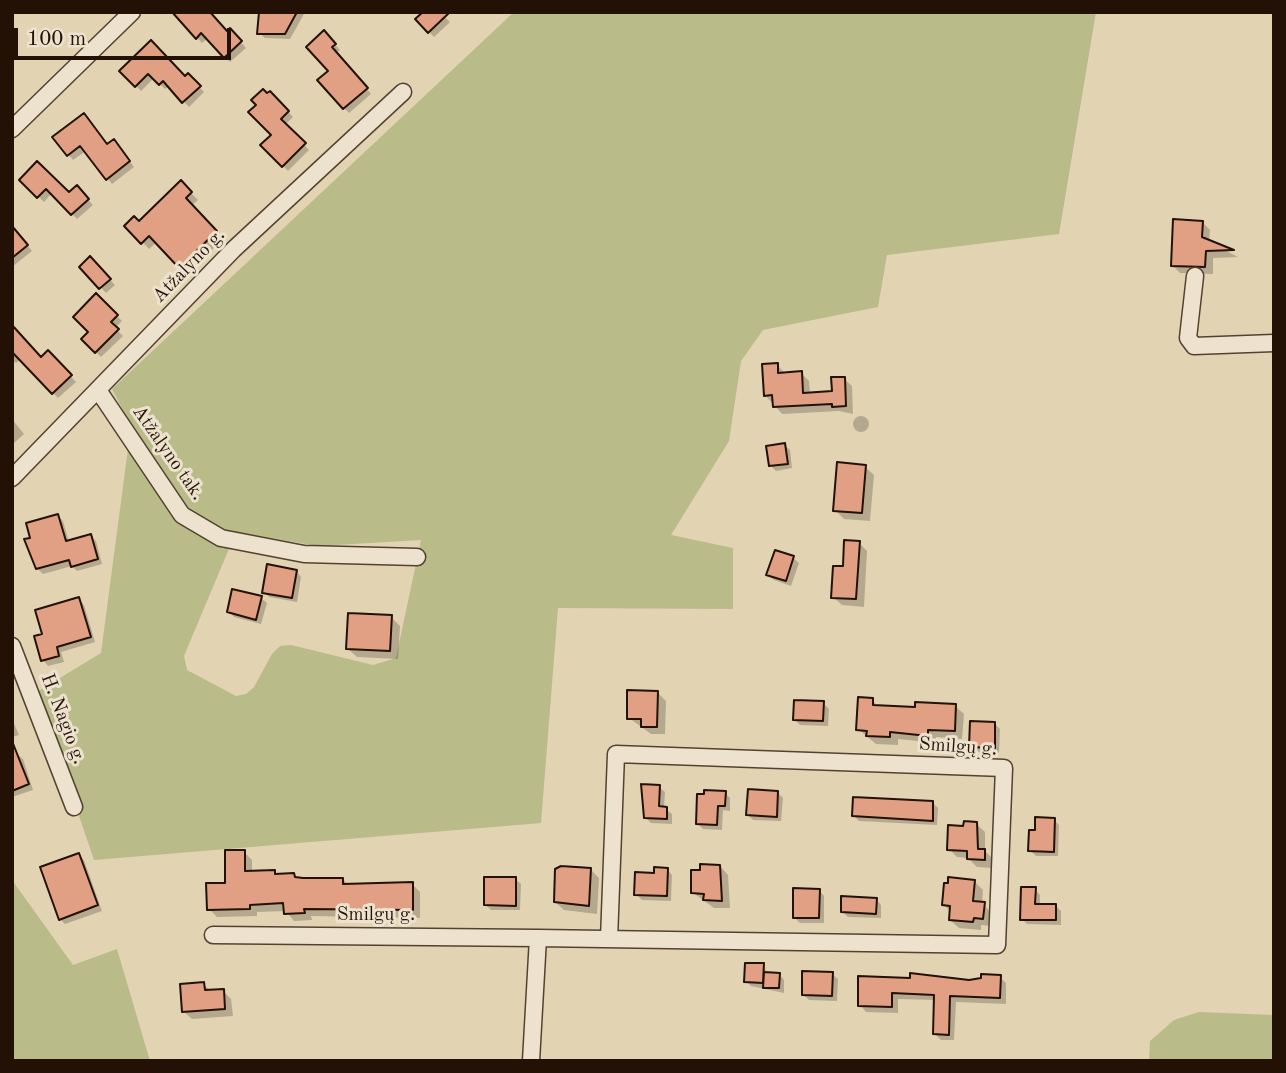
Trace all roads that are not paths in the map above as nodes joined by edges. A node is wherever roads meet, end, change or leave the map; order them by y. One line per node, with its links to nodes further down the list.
1 (132, 12): 3 (street)
2 (403, 92): 6 (street, Atžalyno g.)
3 (12, 129)
4 (1195, 276): 5 (street)
5 (1274, 343)
6 (98, 390): 7 (street, Atžalyno g.); 8 (street, Atžalyno tak.)
7 (12, 478)
8 (417, 557)
9 (12, 646): 10 (street, H. Nagio g.)
10 (74, 807)
11 (213, 935): 12 (street, Smilgų g.)
12 (538, 938): 13 (street, Smilgų g.); 14 (street)
13 (609, 939): 13 (street, Smilgų g.)
14 (531, 1061)

